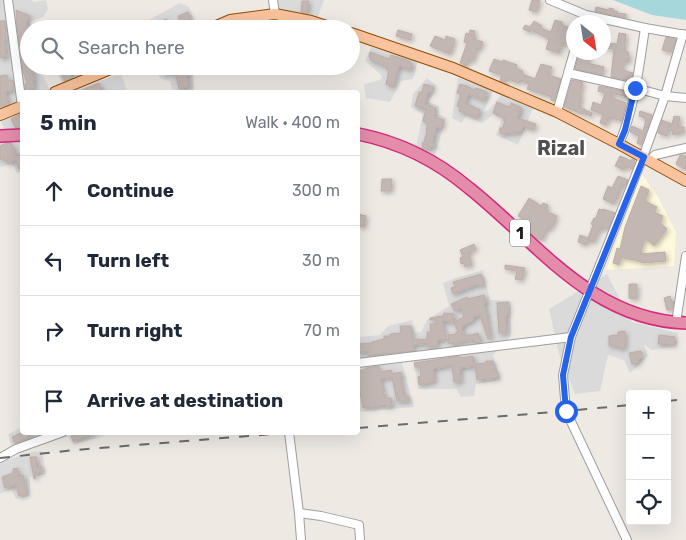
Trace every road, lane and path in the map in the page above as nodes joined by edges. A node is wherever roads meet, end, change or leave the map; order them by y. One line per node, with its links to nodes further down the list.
1 (8, 0): 17 (street)
2 (273, 0): 4 (street)
3 (550, 0): 5 (street)
4 (275, 14): 6 (main road); 7 (main road)
5 (577, 15)
6 (230, 20)
7 (306, 20)
8 (611, 23): 9 (street)
9 (645, 28): 10 (street); 15 (street)
10 (685, 34): 18 (street)
11 (360, 36): 21 (main road)
12 (572, 60): 13 (street)
13 (568, 73): 15 (street); 21 (street)
14 (96, 75): 16 (main road)
15 (635, 88): 18 (street); 26 (street)
16 (60, 90)
17 (20, 91)
18 (664, 96): 19 (street); 28 (street)
19 (686, 98)
20 (20, 107): 22 (main road)
21 (557, 112): 26 (main road)
22 (0, 116)
23 (360, 135): 31 (highway, 1)
24 (0, 136): 25 (highway)
25 (20, 136)
26 (619, 144): 28 (main road)
27 (686, 148): 28 (street)
28 (646, 159): 29 (main road); 31 (street)
29 (686, 181)
30 (686, 256): 32 (street)
31 (590, 292): 32 (highway, 1); 33 (street)
32 (681, 323)
33 (571, 337): 34 (street); 41 (street)
34 (360, 363)
35 (55, 435): 37 (street)
36 (289, 435): 38 (street)
37 (0, 458)
38 (299, 513): 39 (street); 40 (street)
39 (301, 540)
40 (360, 540)
41 (627, 540)

